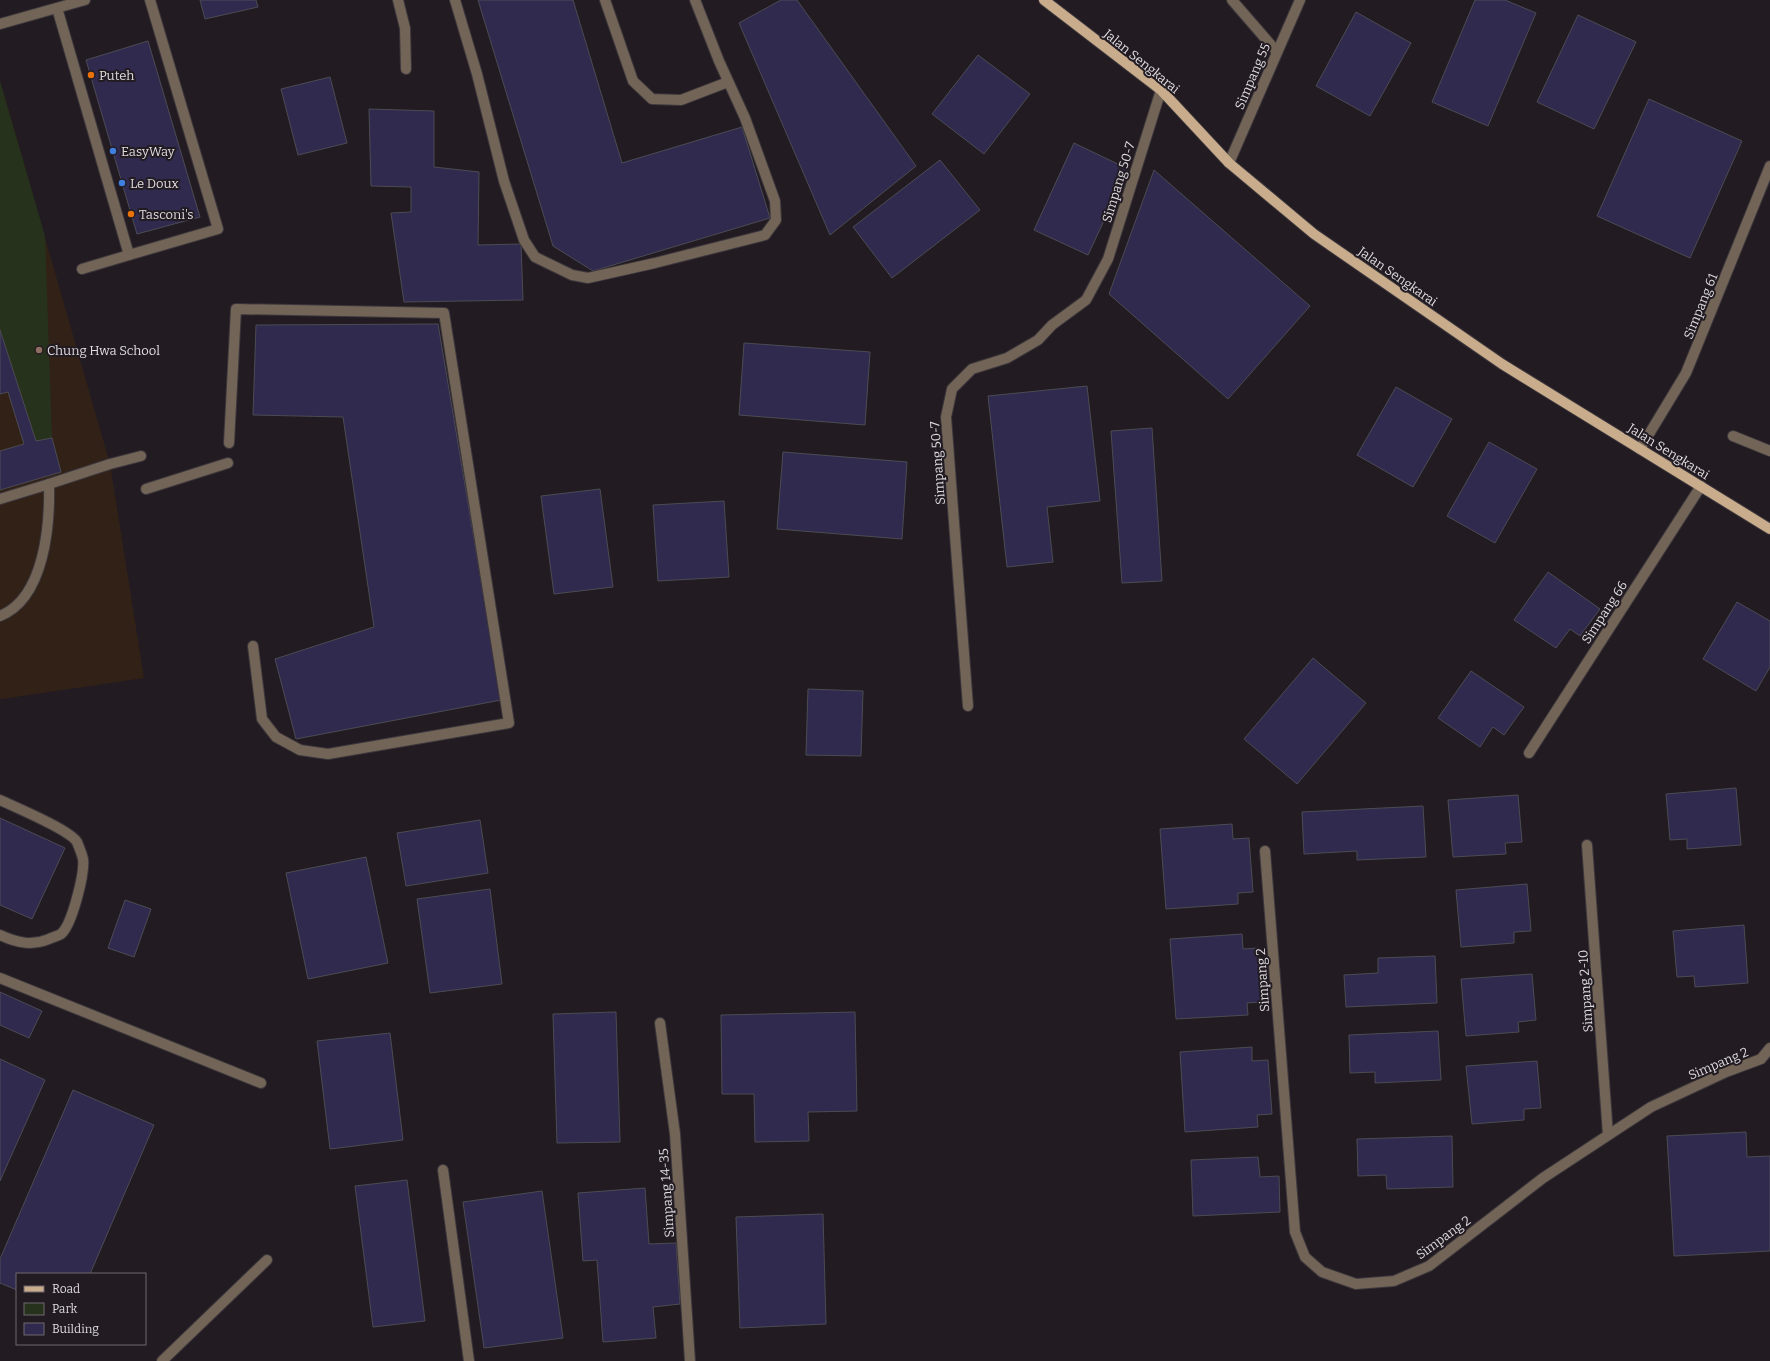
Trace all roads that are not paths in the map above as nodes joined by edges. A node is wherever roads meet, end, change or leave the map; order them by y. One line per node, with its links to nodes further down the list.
1 (85, 0): 10 (street)
2 (150, 0): 18 (street)
3 (398, 0): 13 (street)
4 (455, 0): 14 (street)
5 (605, 0): 14 (street)
6 (695, 0): 14 (street)
7 (1044, 0): 15 (main road, Jalan Sengkarai)
8 (1232, 0): 12 (street)
9 (1300, 0): 12 (street, Simpang 55)
10 (57, 8): 11 (street); 18 (street)
11 (0, 24)
12 (1277, 52): 16 (street, Simpang 55)
13 (406, 69)
14 (728, 82)
15 (1161, 90): 16 (main road, Jalan Sengkarai); 33 (street, Simpang 50-7)
16 (1229, 163): 22 (main road, Jalan Sengkarai)
17 (1770, 166): 22 (street, Simpang 61)
18 (129, 255): 19 (street)
19 (82, 269)
20 (1733, 436): 23 (street)
21 (229, 443): 32 (street)
22 (1640, 448): 27 (main road, Jalan Sengkarai)
23 (1770, 451)
24 (141, 456): 26 (street)
25 (228, 463): 28 (street)
26 (49, 484): 29 (street); 31 (street)
27 (1701, 486): 30 (main road, Jalan Sengkarai); 34 (street, Simpang 66)
28 (146, 489)
29 (0, 499)
30 (1770, 529)
31 (0, 616)
32 (253, 646)
33 (968, 706)
34 (1529, 753)
35 (0, 800): 38 (street)
36 (1587, 845): 43 (street, Simpang 2-10)
37 (1265, 851): 43 (street, Simpang 2)
38 (0, 934)
39 (0, 978): 42 (street)
40 (660, 1023): 48 (street, Simpang 14-35)
41 (1770, 1048): 43 (street, Simpang 2)
42 (261, 1083)
43 (1608, 1135)
44 (443, 1170): 47 (street)
45 (267, 1260): 46 (street)
46 (162, 1361)
47 (469, 1361)
48 (690, 1361)

